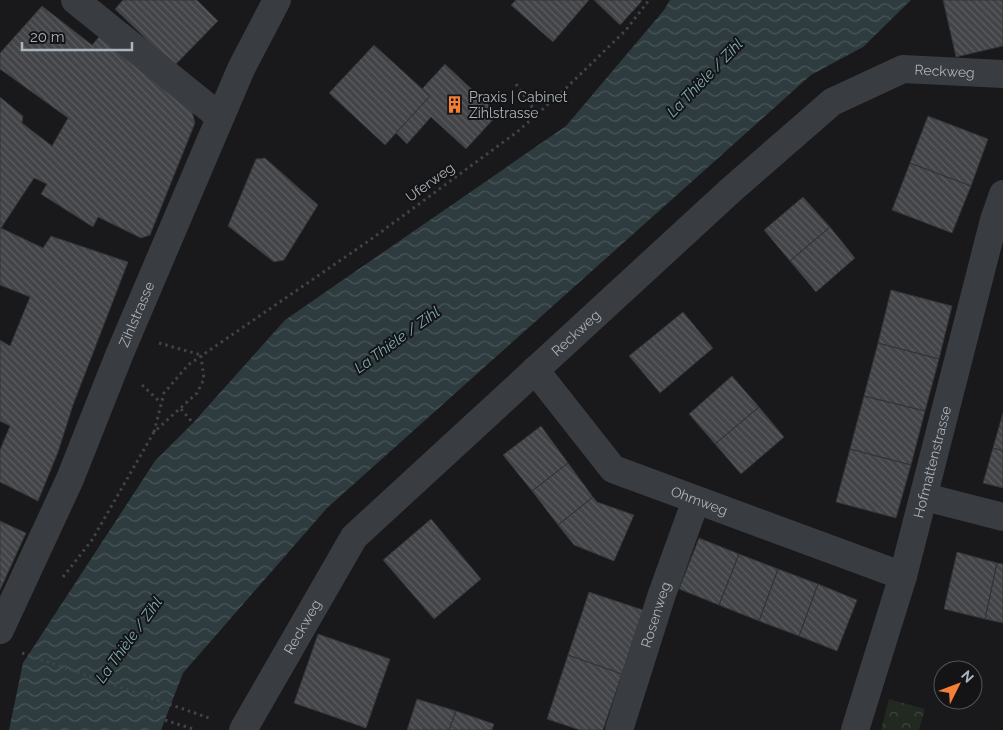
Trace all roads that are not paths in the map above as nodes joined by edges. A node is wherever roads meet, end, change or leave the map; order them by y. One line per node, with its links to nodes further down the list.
1 (75, 0): 4 (street)
2 (277, 0): 4 (street, Zihlstrasse)
3 (1003, 74): 6 (street, Reckweg)
4 (220, 117): 11 (street, Zihlstrasse)
5 (1003, 194): 7 (street, Hofmattenstrasse)
6 (535, 370): 8 (street, Ohmweg); 12 (street, Reckweg)
7 (925, 497): 9 (street); 10 (street, Hofmattenstrasse)
8 (696, 500): 10 (street, Ohmweg); 13 (street, Rosenweg)
9 (1003, 517)
10 (903, 576): 14 (street, Hofmattenstrasse)
11 (0, 630)
12 (231, 726)
13 (619, 730)
14 (855, 730)

